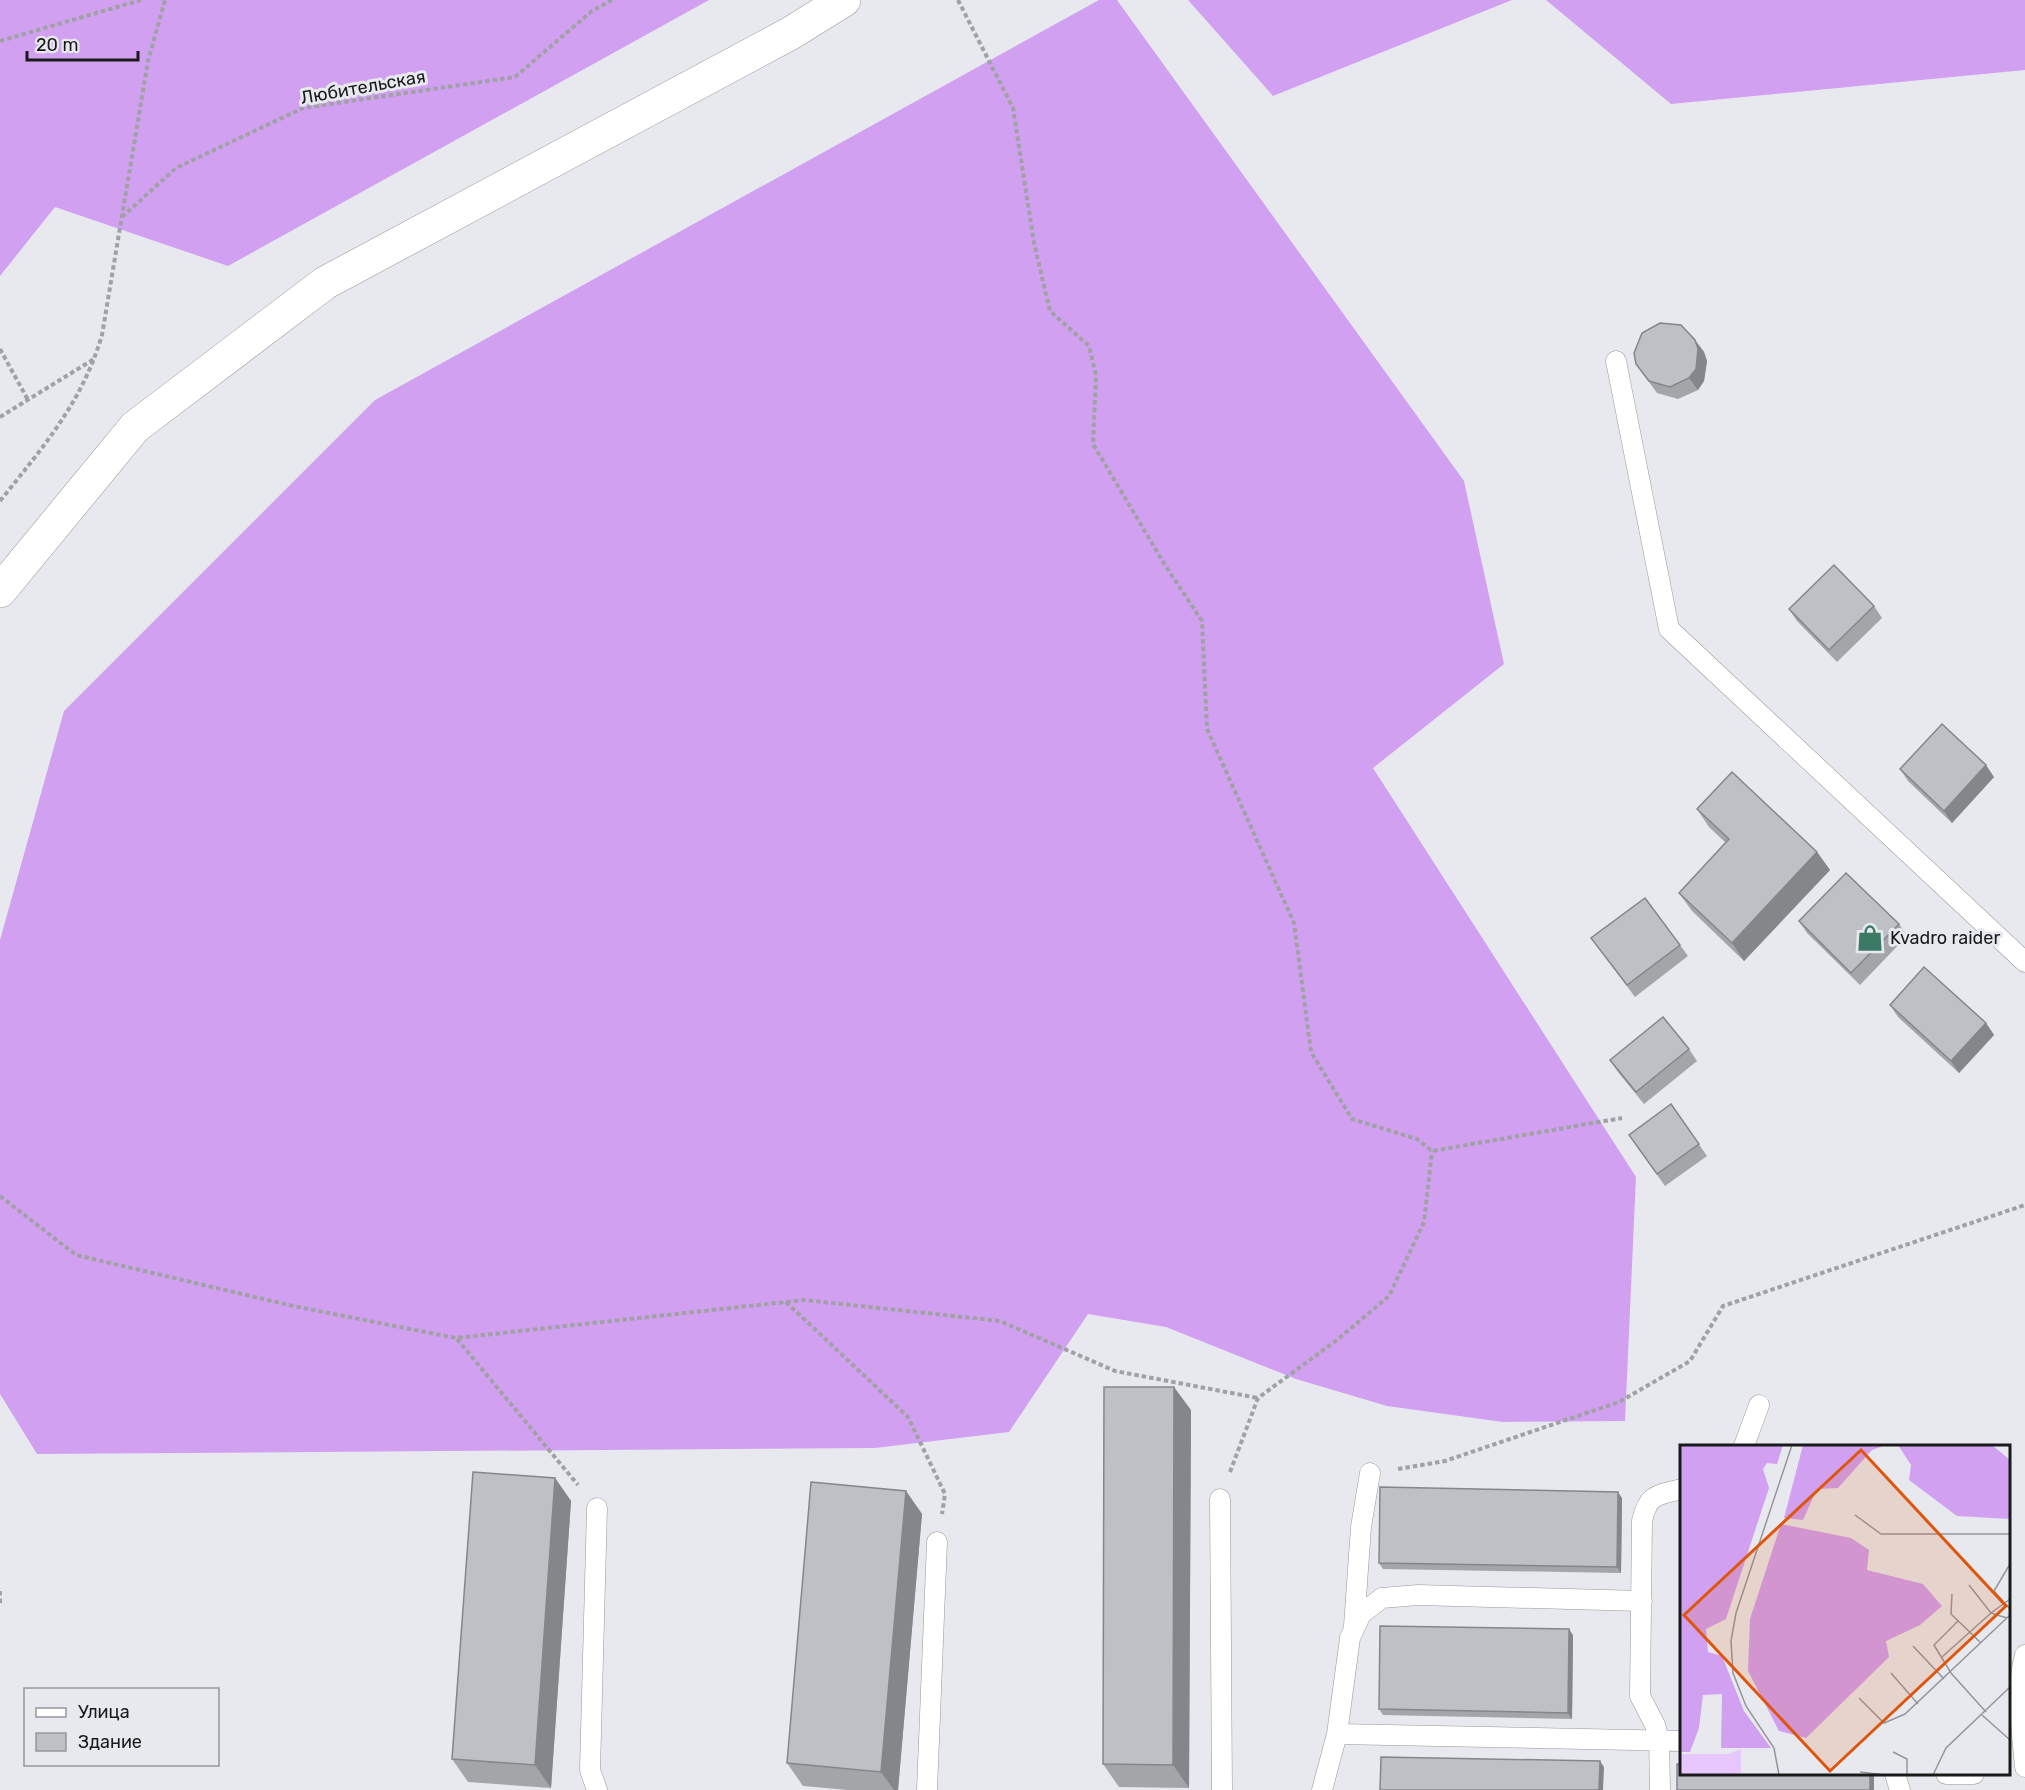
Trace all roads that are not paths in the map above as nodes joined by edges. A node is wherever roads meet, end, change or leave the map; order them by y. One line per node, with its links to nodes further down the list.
1 (844, 0): 3 (street)
2 (1616, 361): 4 (lane)
3 (0, 591)
4 (2025, 962)
5 (1759, 1406): 6 (lane)
6 (1744, 1445)
7 (1370, 1473): 13 (lane)
8 (1680, 1490): 12 (lane)
9 (1220, 1499): 23 (lane)
10 (597, 1508): 21 (lane)
11 (937, 1542): 22 (lane)
12 (1641, 1601): 13 (lane); 16 (lane)
13 (1353, 1630): 15 (lane)
14 (2025, 1655): 18 (lane)
15 (1337, 1734): 16 (lane); 24 (lane)
16 (1659, 1740): 17 (lane); 25 (lane)
17 (1680, 1740)
18 (2025, 1768): 19 (lane)
19 (2010, 1771)
20 (1896, 1775): 26 (lane)
21 (597, 1790)
22 (927, 1790)
23 (1222, 1790)
24 (1322, 1790)
25 (1660, 1790)
26 (1900, 1790)

